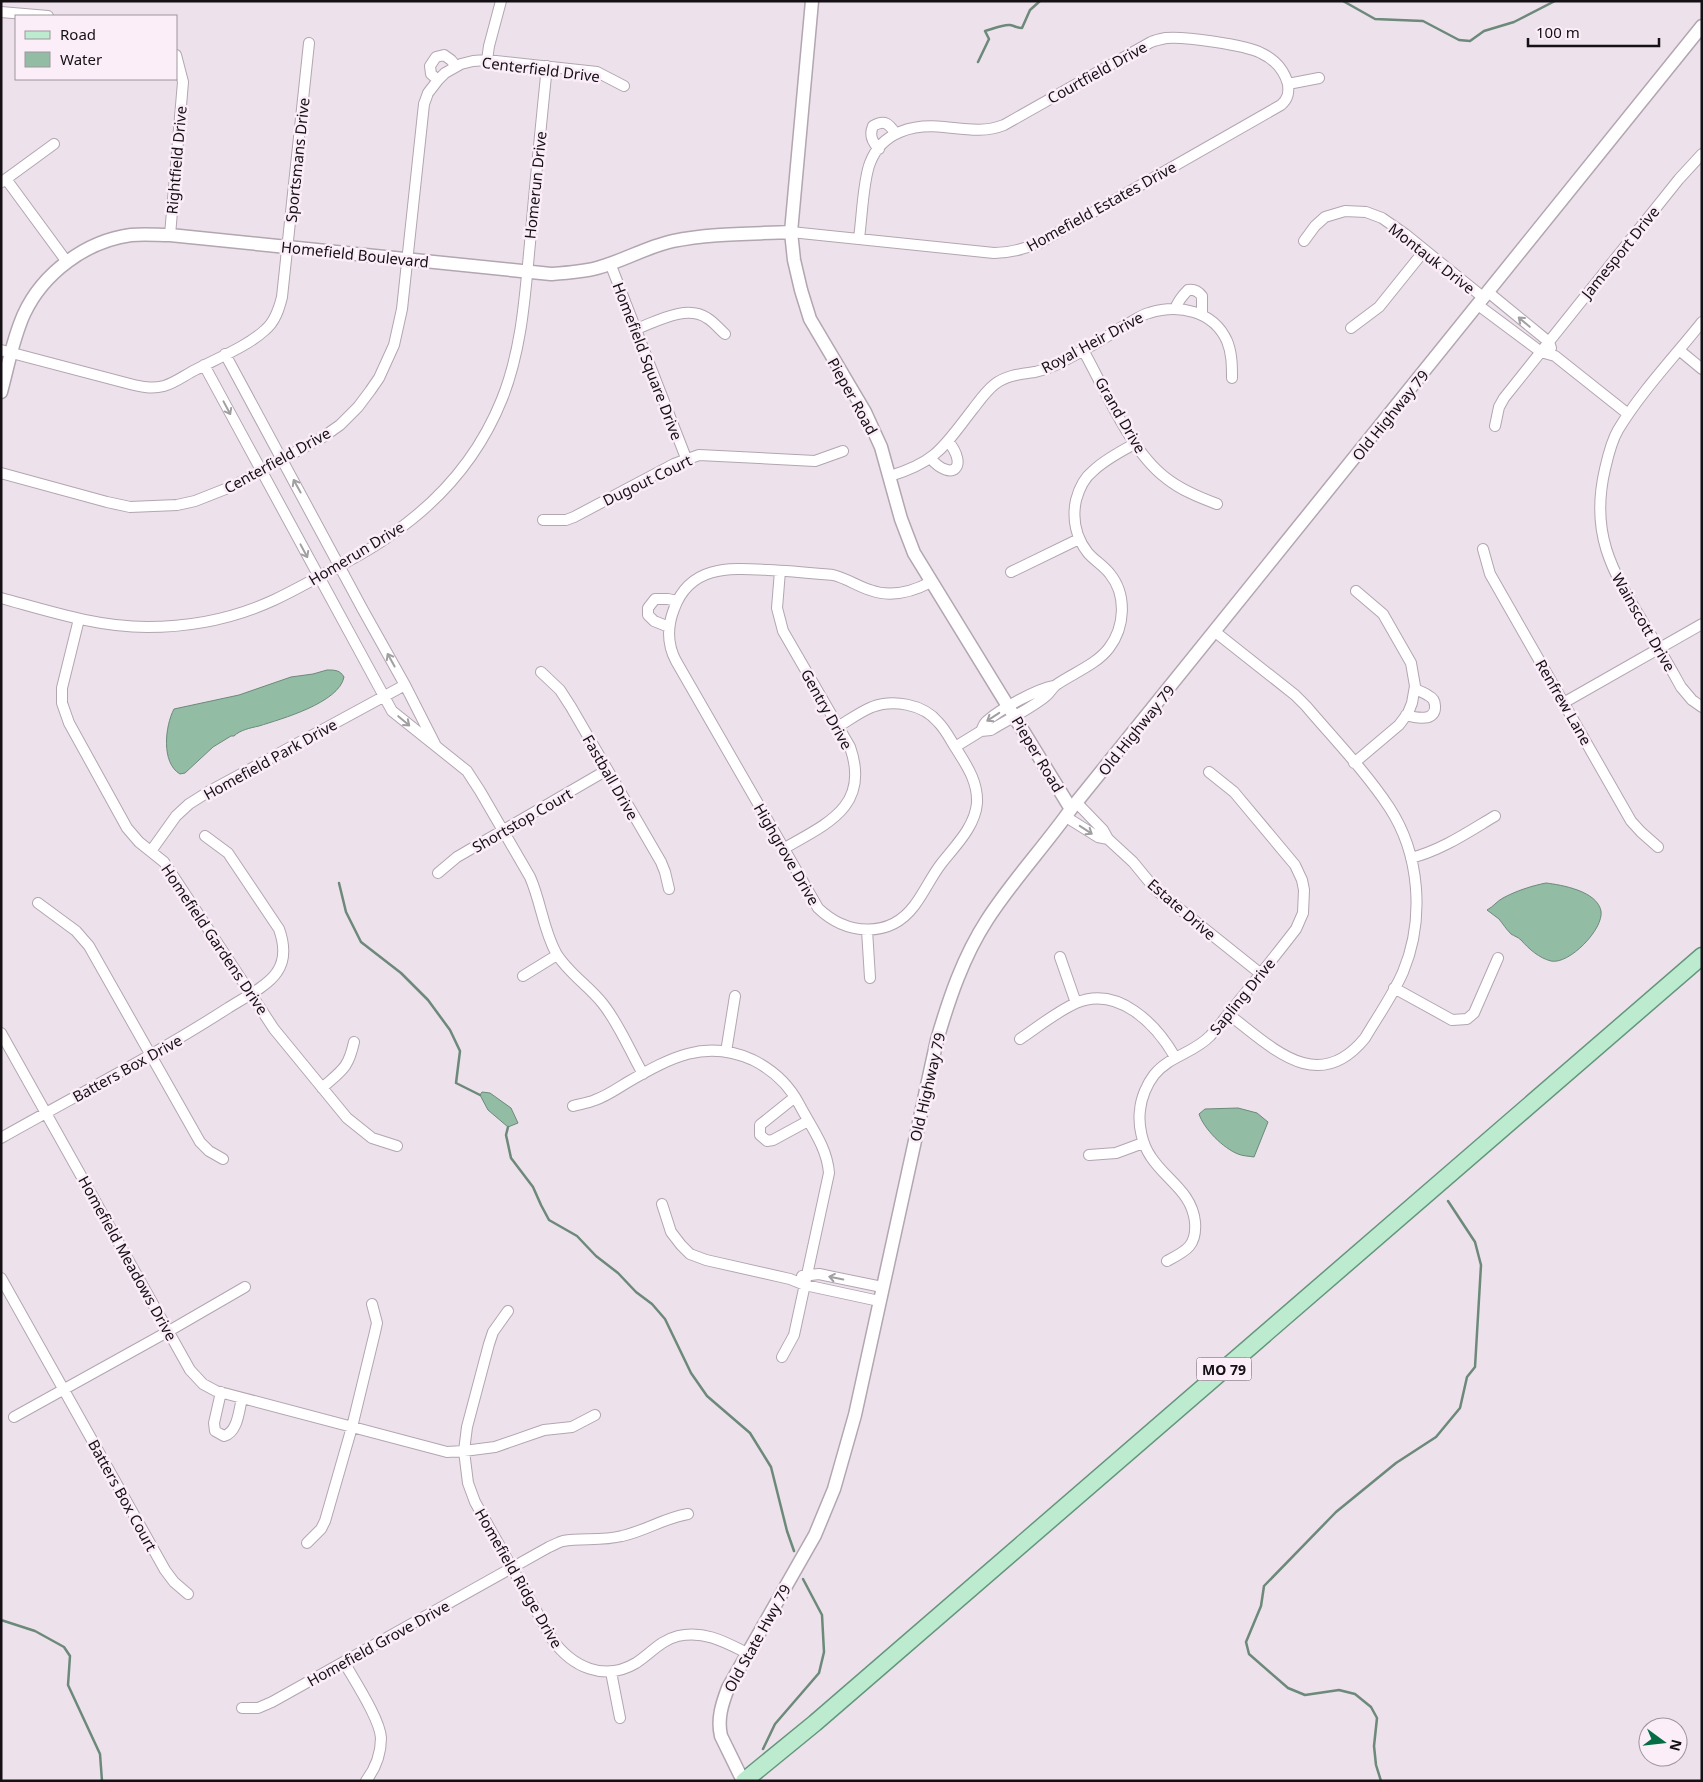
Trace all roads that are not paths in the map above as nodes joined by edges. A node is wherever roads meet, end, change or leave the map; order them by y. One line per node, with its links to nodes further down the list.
1 (501, 1): 7 (street)
2 (812, 1): 20 (street, Pieper Road)
3 (1, 12): 4 (street)
4 (36, 15)
5 (1702, 26): 30 (street, Old Highway 79)
6 (308, 43): 24 (street, Sportsmans Drive)
7 (487, 60): 9 (street, Centerfield Drive); 10 (street, Centerfield Drive)
8 (178, 62): 21 (street, Rightfield Drive)
9 (456, 66): 12 (street, Centerfield Drive); 12 (street)
10 (547, 66): 14 (street, Centerfield Drive); 29 (street, Homerun Drive)
11 (1319, 78): 13 (street)
12 (438, 80): 26 (street, Centerfield Drive)
13 (1288, 84): 15 (street, Courtfield Drive); 22 (street, Homefield Estates Drive)
14 (624, 86)
15 (896, 134): 17 (street, Courtfield Drive); 17 (street)
16 (54, 144): 19 (street)
17 (879, 149): 22 (street, Courtfield Drive)
18 (1702, 154): 37 (street, Jamesport Drive)
19 (4, 181): 27 (street)
20 (792, 232): 22 (street, Homefield Estates Drive); 28 (street, Homefield Boulevard); 58 (street, Pieper Road)
21 (170, 236): 24 (street, Homefield Boulevard); 27 (street, Homefield Boulevard)
22 (859, 238)
23 (1304, 241): 25 (street, Montauk Drive)
24 (288, 247): 26 (street, Homefield Boulevard); 42 (street, Sportsmans Drive)
25 (1424, 251): 30 (street, Montauk Drive); 34 (street)
26 (408, 260): 29 (street, Homefield Boulevard); 55 (street, Centerfield Drive)
27 (67, 262): 40 (street, Homefield Boulevard)
28 (610, 263): 29 (street, Homefield Boulevard); 35 (street, Homefield Square Drive)
29 (527, 272): 63 (street, Homerun Drive)
30 (1483, 298): 37 (street, one-way to 30); 41 (street); 74 (street, Old Highway 79)
31 (1175, 309): 32 (street, Royal Heir Drive); 32 (street); 38 (street, Royal Heir Drive)
32 (1202, 315): 46 (street)
33 (1702, 322): 39 (street, Wainscott Drive)
34 (1351, 328)
35 (636, 330): 36 (street); 53 (street, Homefield Square Drive)
36 (725, 334)
37 (1549, 342): 41 (street, Jamesport Drive); 43 (street)
38 (1083, 350): 50 (street, Royal Heir Drive); 51 (street, Grand Drive)
39 (1679, 350): 45 (street); 48 (street, Wainscott Drive)
40 (6, 351): 44 (street, Sportsmans Drive); 47 (street, Homefield Boulevard)
41 (1540, 352): 43 (street); 49 (street, Jamesport Drive)
42 (225, 354): 44 (street, Sportsmans Drive); 55 (street)
43 (1555, 356): 48 (street)
44 (204, 365): 56 (street, one-way to 56)
45 (1702, 368)
46 (1232, 378)
47 (1, 392)
48 (1628, 414): 75 (street, Wainscott Drive)
49 (1495, 426)
50 (948, 441): 54 (street, Royal Heir Drive); 54 (street)
51 (1134, 444): 59 (street, Grand Drive); 61 (street)
52 (843, 451): 53 (street, Dugout Court)
53 (686, 458): 60 (street, Dugout Court)
54 (931, 459): 58 (street, Royal Heir Drive)
55 (282, 460): 56 (street, Centerfield Drive); 63 (street, one-way to 55)
56 (261, 471): 57 (street, Centerfield Drive); 66 (street, one-way to 66)
57 (1, 473)
58 (890, 476): 67 (street, Pieper Road)
59 (1217, 504)
60 (543, 520)
61 (1079, 539): 65 (street); 82 (street)
62 (1483, 549): 80 (street, Renfrew Lane)
63 (340, 565): 66 (street, Homerun Drive); 77 (street, one-way to 63)
64 (780, 571): 67 (street, Highgrove Drive); 70 (street, Highgrove Drive); 84 (street, Gentry Drive)
65 (1010, 572)
66 (318, 577): 71 (street, Homerun Drive); 79 (street)
67 (931, 582): 82 (street, Pieper Road)
68 (1356, 592): 78 (street)
69 (1, 598): 71 (street, Homerun Drive)
70 (677, 601): 73 (street, Highgrove Drive); 73 (street)
71 (79, 619): 97 (street, Homefield Gardens Drive)
72 (1702, 624): 75 (street)
73 (669, 627): 96 (street, Highgrove Drive)
74 (1214, 631): 87 (street); 90 (street, Old Highway 79)
75 (1659, 649): 80 (street); 81 (street, Wainscott Drive)
76 (541, 672): 88 (street, Fastball Drive)
77 (405, 684): 79 (street, Homefield Park Drive); 86 (street)
78 (1415, 689): 83 (street); 83 (street)
79 (384, 697): 86 (street, one-way to 86); 97 (street, Homefield Park Drive)
80 (1565, 702): 95 (street, Renfrew Lane)
81 (1702, 707)
82 (1011, 711): 85 (street); 90 (street, Pieper Road)
83 (1406, 715): 87 (street)
84 (838, 726): 85 (street, Highgrove Drive); 96 (street, Gentry Drive)
85 (955, 747): 102 (street, Highgrove Drive)
86 (438, 749): 92 (street)
87 (1354, 763): 98 (street)
88 (607, 770): 92 (street, Shortstop Court); 100 (street, Fastball Drive)
89 (1208, 772): 107 (street, Sapling Drive)
90 (1071, 810): 94 (street, Estate Drive); 94 (street, Estate Drive, one-way to 94); 137 (street, Old Highway 79)
91 (1495, 816): 98 (street)
92 (503, 830): 99 (street, Shortstop Court); 103 (street)
93 (205, 836): 111 (street, Batters Box Drive)
94 (1108, 839): 107 (street, Estate Drive)
95 (1658, 847)
96 (783, 849): 102 (street, Highgrove Drive)
97 (151, 851): 111 (street, Homefield Gardens Drive)
98 (1411, 858): 110 (street)
99 (438, 873)
100 (669, 890)
101 (38, 903): 119 (street)
102 (867, 930): 109 (street)
103 (557, 955): 108 (street); 121 (street)
104 (1702, 956): 161 (main road, MO 79)
105 (1060, 957): 113 (street)
106 (1498, 958): 110 (street)
107 (1260, 974): 114 (street, Sapling Drive)
108 (523, 976)
109 (870, 978)
110 (1394, 988): 114 (street)
111 (251, 994): 119 (street, Batters Box Drive); 122 (street, Homefield Gardens Drive)
112 (735, 996): 118 (street)
113 (1076, 1003): 116 (street); 120 (street)
114 (1228, 1014): 120 (street, Sapling Drive)
115 (1, 1032): 125 (street, Homefield Meadows Drive)
116 (1020, 1039)
117 (354, 1042): 122 (street)
118 (726, 1052): 121 (street); 123 (street)
119 (152, 1054): 125 (street, Batters Box Drive); 131 (street)
120 (1176, 1057): 128 (street, Sapling Drive)
121 (643, 1074): 124 (street)
122 (322, 1088): 129 (street, Homefield Gardens Drive)
123 (795, 1097): 126 (street); 126 (street)
124 (573, 1106)
125 (46, 1113): 127 (street, Batters Box Drive); 141 (street, Homefield Meadows Drive)
126 (808, 1121): 135 (street)
127 (1, 1138)
128 (1143, 1142): 130 (street); 133 (street, Sapling Drive)
129 (397, 1146)
130 (1089, 1155)
131 (223, 1159)
132 (662, 1204): 135 (street)
133 (1167, 1261)
134 (1, 1278): 143 (street)
135 (807, 1280): 137 (street, one-way to 135); 138 (street); 142 (street)
136 (245, 1286): 141 (street)
137 (882, 1287): 138 (street, Old Highway 79)
138 (880, 1301): 152 (street, Old Highway 79)
139 (372, 1304): 148 (street)
140 (508, 1312): 149 (street, Homefield Ridge Drive)
141 (169, 1332): 143 (street); 144 (street, Homefield Meadows Drive)
142 (782, 1357)
143 (65, 1390): 147 (street); 154 (street, Batters Box Court)
144 (221, 1392): 145 (street, Homefield Meadows Drive); 145 (street)
145 (242, 1398): 148 (street, Homefield Meadows Drive)
146 (595, 1414): 149 (street, Homefield Meadows Drive)
147 (14, 1417)
148 (352, 1427): 149 (street, Homefield Meadows Drive); 151 (street)
149 (464, 1451): 153 (street, Homefield Ridge Drive)
150 (688, 1514): 153 (street, Homefield Grove Drive)
151 (308, 1543)
152 (805, 1554): 155 (street, Old State Hwy 79)
153 (512, 1568): 156 (street, Homefield Grove Drive); 157 (street, Homefield Ridge Drive)
154 (188, 1594)
155 (748, 1653): 157 (street); 161 (street, Old State Hwy 79)
156 (344, 1662): 158 (street, Homefield Grove Drive); 160 (street)
157 (611, 1672): 159 (street)
158 (242, 1708)
159 (620, 1718)
160 (366, 1781)
161 (743, 1781)

